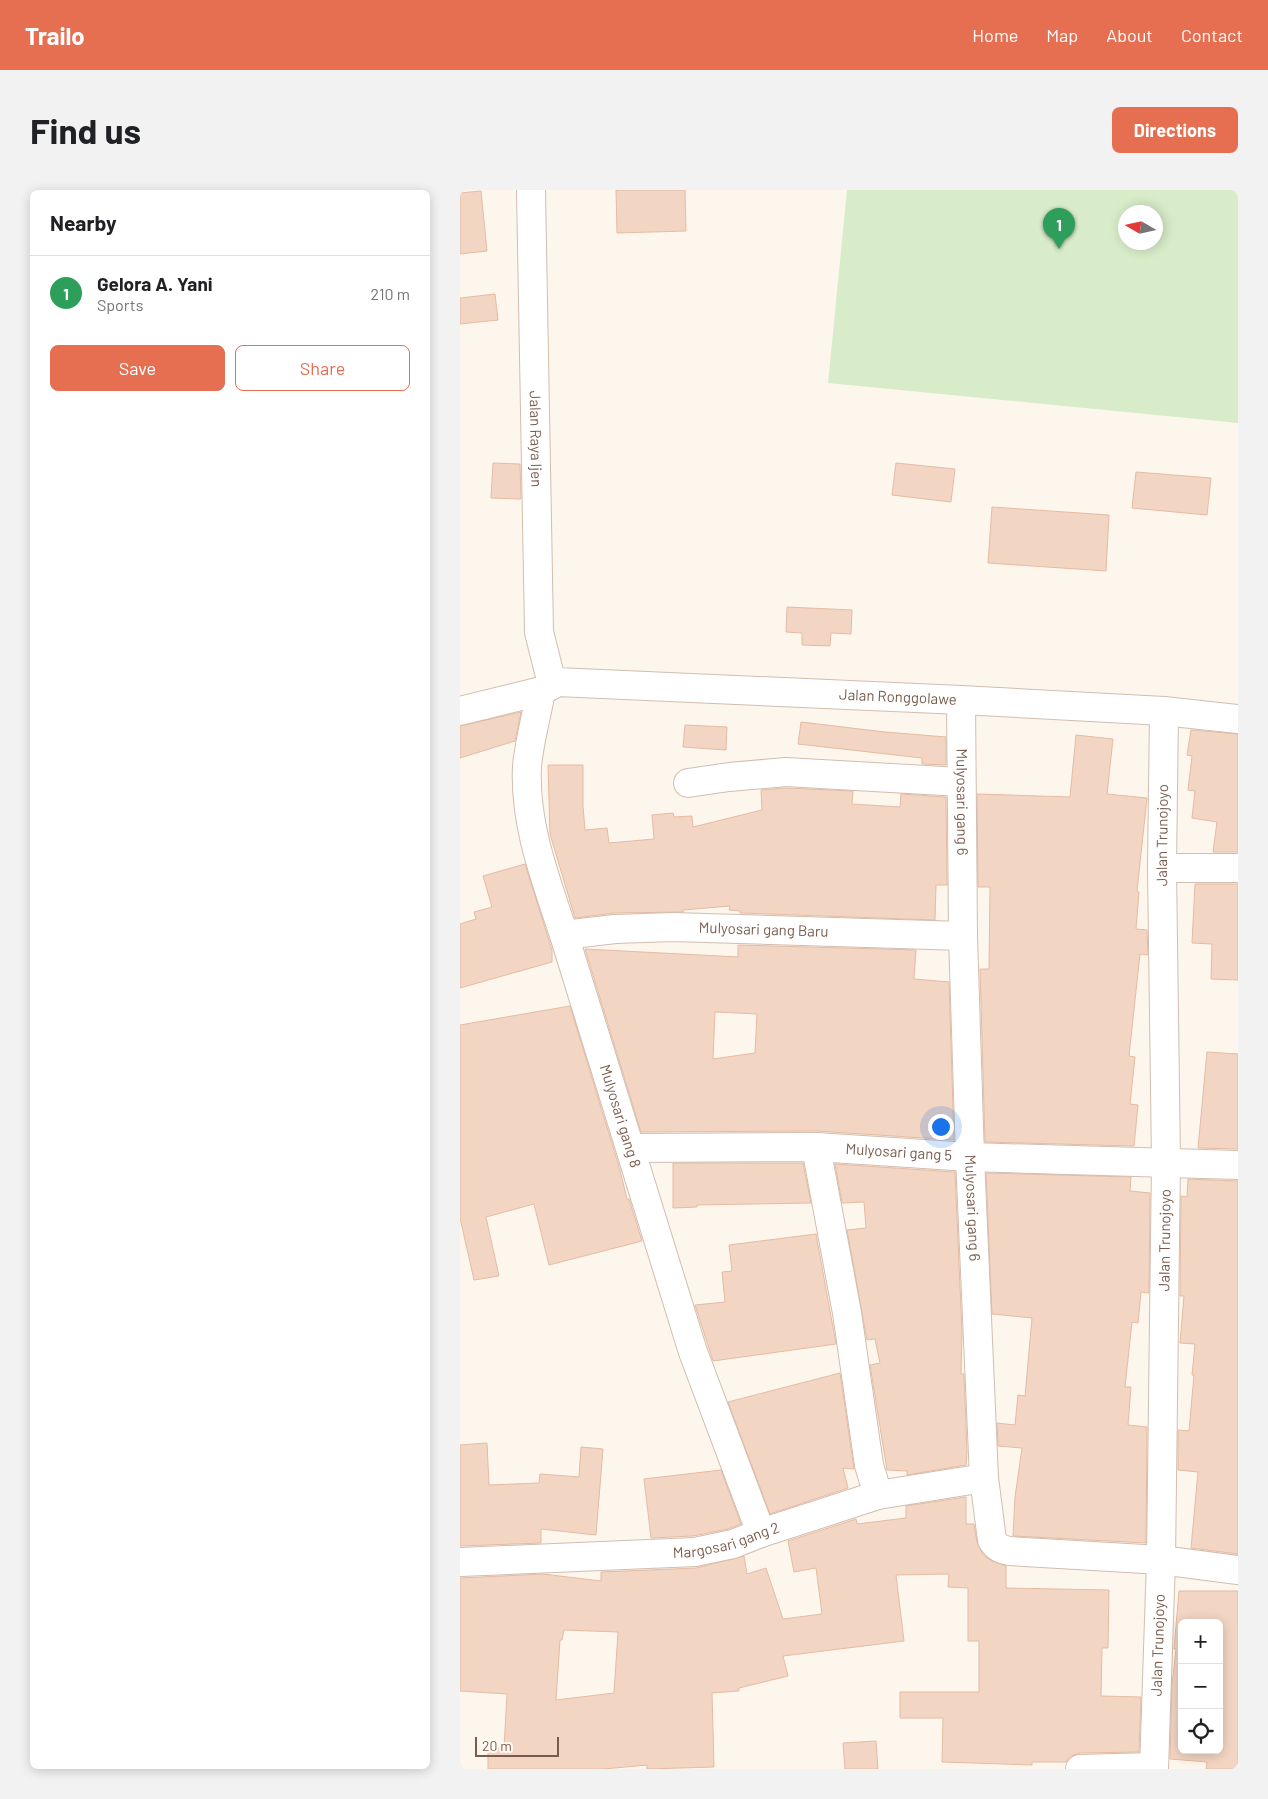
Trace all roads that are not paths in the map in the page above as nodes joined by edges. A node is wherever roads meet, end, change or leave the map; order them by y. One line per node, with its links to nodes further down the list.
1 (531, 190): 2 (street, Jalan Raya Ijen)
2 (549, 686): 3 (street, Jalan Ronggolawe); 4 (street, Jalan Ronggolawe); 11 (street, Mulyosari gang 8)
3 (961, 700): 5 (street, Jalan Ronggolawe); 7 (street, Mulyosari gang 6)
4 (460, 710)
5 (1164, 711): 6 (street, Jalan Ronggolawe); 9 (street, Jalan Trunojoyo)
6 (1238, 719)
7 (961, 782): 8 (street); 12 (street, Mulyosari gang 6)
8 (688, 783)
9 (1162, 868): 10 (street); 16 (street, Jalan Trunojoyo)
10 (1238, 868)
11 (564, 935): 12 (street, Mulyosari gang Baru); 14 (street, Mulyosari gang 8)
12 (963, 936): 15 (street, Mulyosari gang 6)
13 (816, 1147): 14 (street, Mulyosari gang 5); 15 (street, Mulyosari gang 5); 19 (street)
14 (630, 1148): 20 (street, Mulyosari gang 8)
15 (970, 1157): 16 (street, Mulyosari gang 5); 18 (street, Mulyosari gang 6)
16 (1166, 1162): 17 (street); 21 (street, Jalan Trunojoyo)
17 (1238, 1165)
18 (984, 1478): 19 (street, Margosari gang 2); 21 (street, Mulyosari gang 6)
19 (878, 1495): 20 (street, Margosari gang 2)
20 (761, 1533): 22 (street, Margosari gang 2)
21 (1161, 1560): 23 (street, Mulyosari gang 6); 24 (street, Jalan Trunojoyo)
22 (460, 1562)
23 (1238, 1570)
24 (1154, 1768): 25 (street)
25 (1080, 1769)

